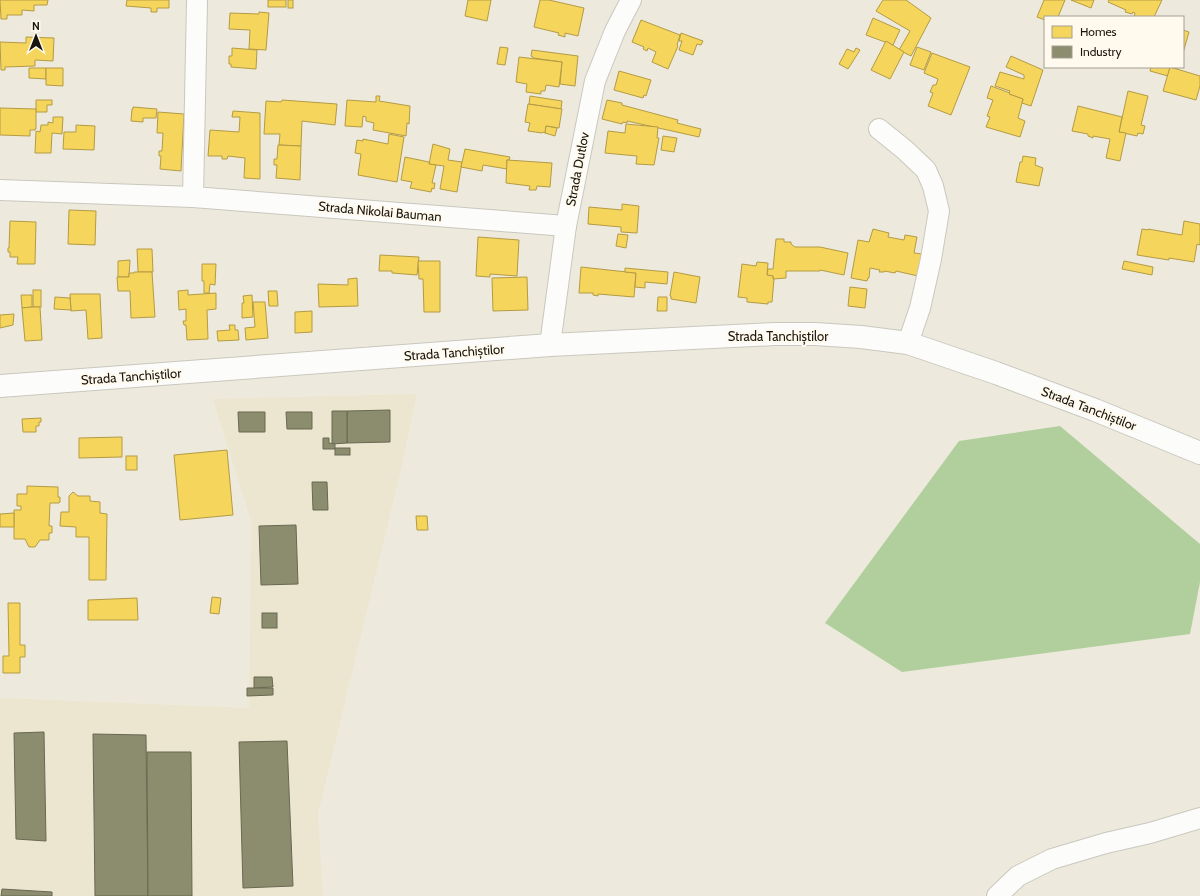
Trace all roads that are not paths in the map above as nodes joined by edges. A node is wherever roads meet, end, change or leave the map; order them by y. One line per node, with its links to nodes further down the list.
1 (631, 0): 6 (street, Strada Dutlov)
2 (197, 2): 5 (street)
3 (879, 129): 7 (street)
4 (0, 190): 5 (street, Strada Nikolai Bauman)
5 (193, 197): 6 (street, Strada Nikolai Bauman)
6 (566, 226): 8 (street, Strada Dutlov)
7 (908, 343): 8 (street, Strada Tanchiștilor); 10 (street, Strada Tanchiștilor)
8 (550, 345): 9 (street, Strada Tanchiștilor)
9 (0, 386)
10 (1200, 453)
11 (1200, 818): 12 (street)
12 (997, 896)

